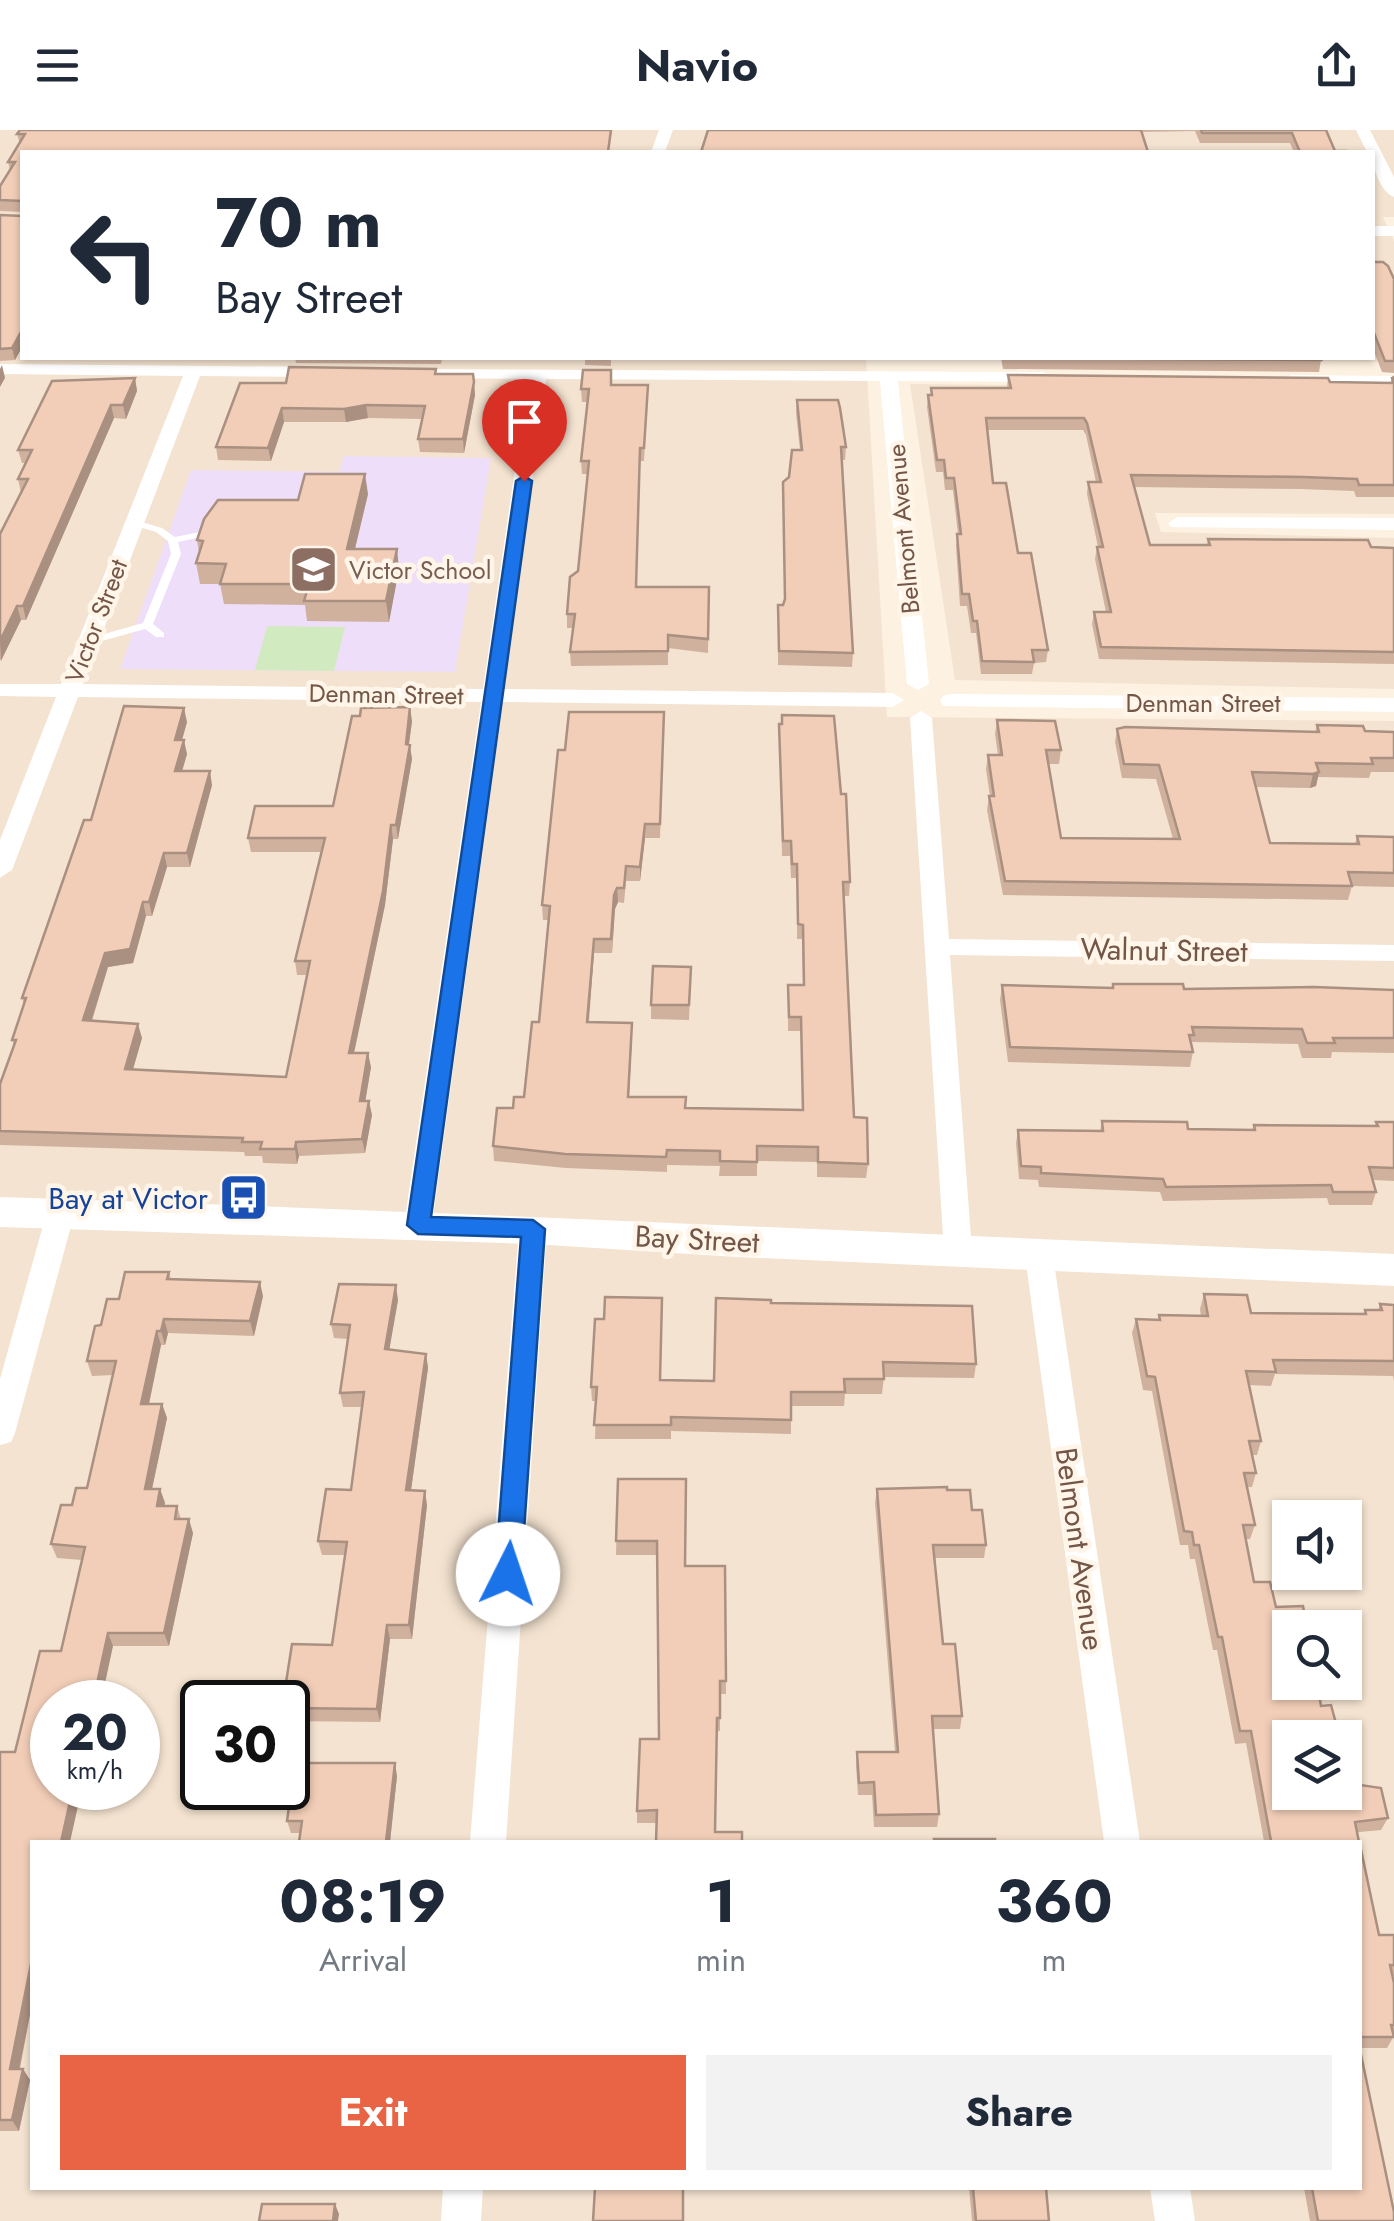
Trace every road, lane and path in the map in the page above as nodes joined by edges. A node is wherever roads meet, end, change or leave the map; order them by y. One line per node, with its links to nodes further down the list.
1 (1375, 154): 2 (street)
2 (1394, 192)
3 (694, 365): 8 (street); 9 (street)
4 (0, 369): 5 (street)
5 (193, 372): 6 (street); 14 (street, Victor Street)
6 (346, 372)
7 (385, 372): 8 (street)
8 (538, 373): 24 (street)
9 (888, 375): 10 (street); 21 (street, Belmont Avenue)
10 (1061, 377)
11 (1271, 379): 12 (street)
12 (1394, 381)
13 (215, 515): 17 (lane)
14 (135, 523): 17 (lane); 20 (street, Victor Street)
15 (1178, 523): 16 (street)
16 (1394, 524)
17 (173, 540): 18 (lane)
18 (146, 624): 19 (lane); 20 (lane)
19 (160, 635)
20 (87, 642): 23 (street, Victor Street)
21 (918, 684): 25 (street); 26 (street)
22 (0, 690): 23 (street, Denman Street)
23 (69, 690): 24 (street, Denman Street); 29 (street, Victor Street)
24 (495, 696): 25 (street, Denman Street); 34 (street)
25 (892, 700): 28 (street)
26 (952, 701): 27 (street, Denman Street); 28 (street)
27 (1394, 705)
28 (921, 718): 30 (street)
29 (0, 870)
30 (934, 947): 31 (street, Walnut Street); 36 (street)
31 (1394, 952)
32 (0, 1212): 33 (main road, Bay Street)
33 (60, 1215): 34 (main road, Bay Street); 39 (street)
34 (418, 1225): 35 (main road, Bay Street)
35 (533, 1229): 36 (main road, Bay Street); 40 (street)
36 (958, 1252): 37 (main road, Bay Street)
37 (1038, 1256): 38 (main road, Bay Street); 41 (street, Belmont Avenue)
38 (1394, 1270)
39 (0, 1433)
40 (488, 1840)
41 (1122, 1840)
42 (463, 2190): 44 (street)
43 (1170, 2190): 45 (street)
44 (461, 2221)
45 (1175, 2221)

